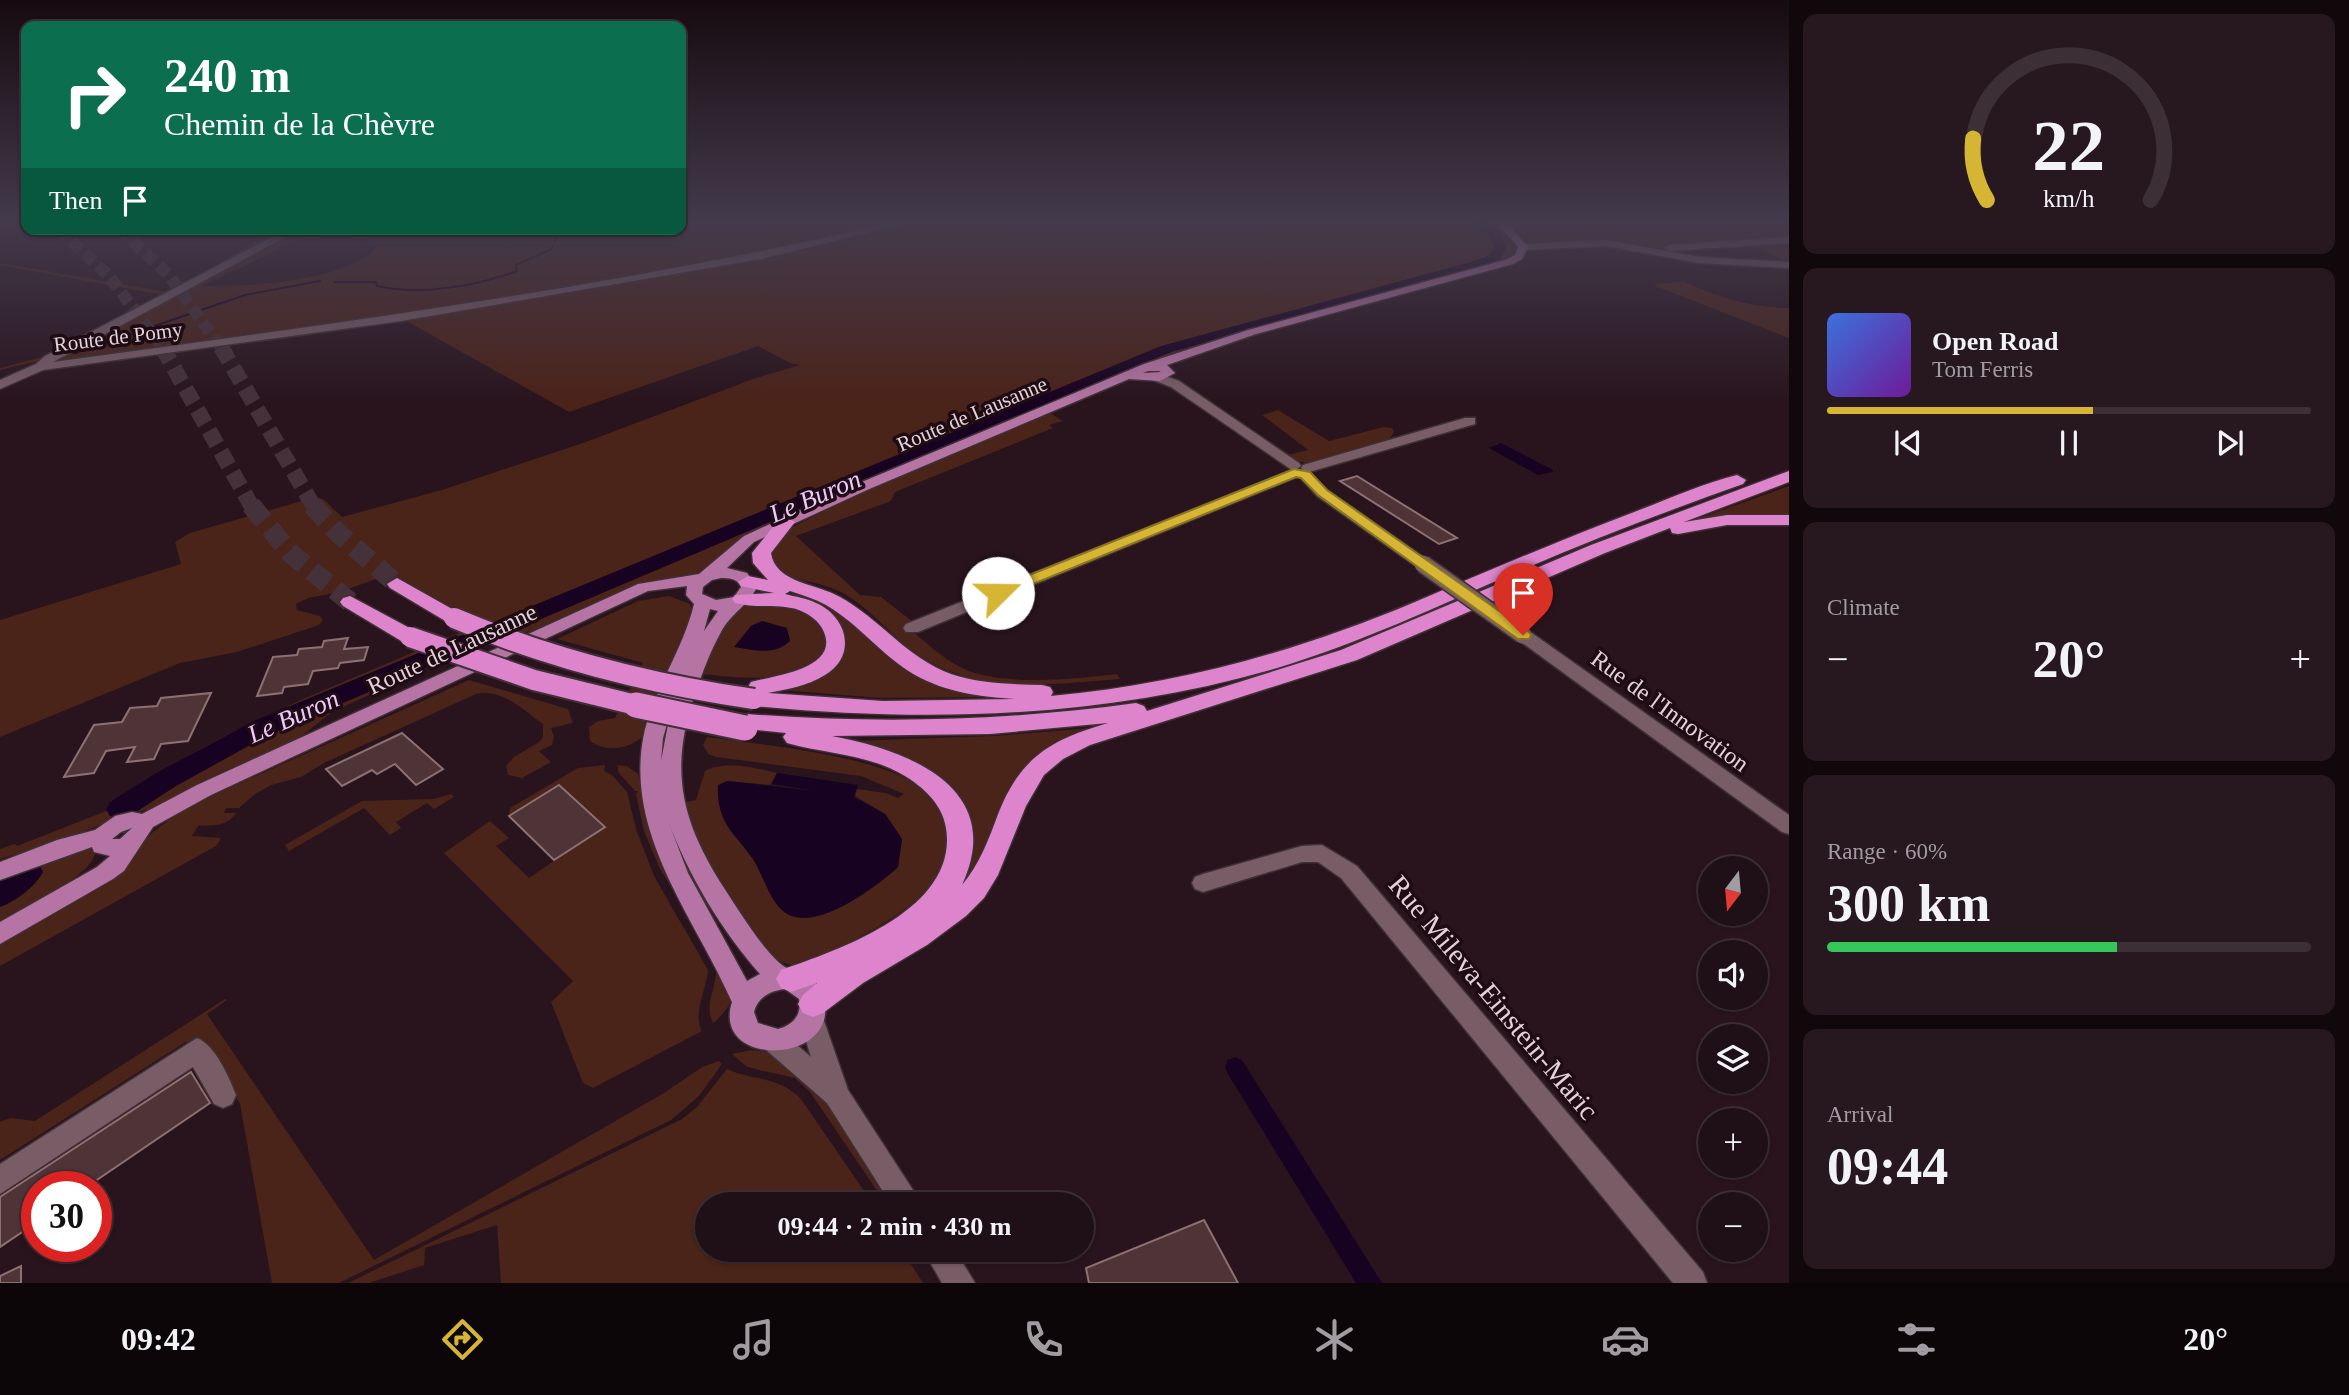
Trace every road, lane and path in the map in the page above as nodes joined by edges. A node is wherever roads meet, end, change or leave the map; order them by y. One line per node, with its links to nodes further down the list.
1 (194, 283): 4 (street)
2 (604, 283): 4 (street, Route de Pomy)
3 (1437, 283): 5 (main road)
4 (40, 367): 6 (street)
5 (1159, 374): 9 (street, Rue de l'Innovation); 12 (main road, Route de Lausanne)
6 (0, 385)
7 (1471, 421): 9 (street)
8 (1789, 462): 22 (highway)
9 (1300, 470): 21 (street); 26 (street, Rue de l'Innovation, bridge)
10 (1789, 476): 13 (highway)
11 (1789, 520): 13 (highway)
12 (778, 526): 14 (main road, Route de Lausanne); 16 (main road, Route de Lausanne); 18 (highway)
13 (1598, 549): 23 (highway)
14 (707, 576): 16 (main road); 17 (main road, Route de Lausanne); 19 (main road)
15 (397, 584): 24 (highway, bridge)
16 (741, 590): 18 (highway); 19 (main road, Route de Lausanne); 24 (highway); 33 (main road, Route de Lausanne)
17 (632, 594): 19 (main road, Route de Lausanne); 27 (main road, Route de Lausanne)
18 (826, 597): 22 (highway)
19 (699, 600): 34 (main road)
20 (350, 602): 25 (highway, bridge)
21 (912, 628)
22 (1233, 673): 24 (highway)
23 (1273, 680): 25 (highway); 35 (highway)
24 (756, 693)
25 (746, 725): 33 (highway)
26 (1789, 826)
27 (139, 832): 28 (main road); 31 (main road)
28 (104, 842): 29 (main road); 31 (main road)
29 (0, 871)
30 (1203, 883): 43 (street, Rue Mileva-Einstein-Maric)
31 (86, 884): 32 (main road)
32 (0, 934)
33 (785, 978): 34 (main road); 35 (main road)
34 (744, 1001): 36 (main road)
35 (812, 1011): 36 (main road); 38 (street)
36 (774, 1041): 38 (street)
37 (223, 1095): 39 (street)
38 (837, 1096): 40 (street)
39 (0, 1180)
40 (900, 1192)
41 (946, 1262): 42 (street)
42 (960, 1283)
43 (1692, 1283)

